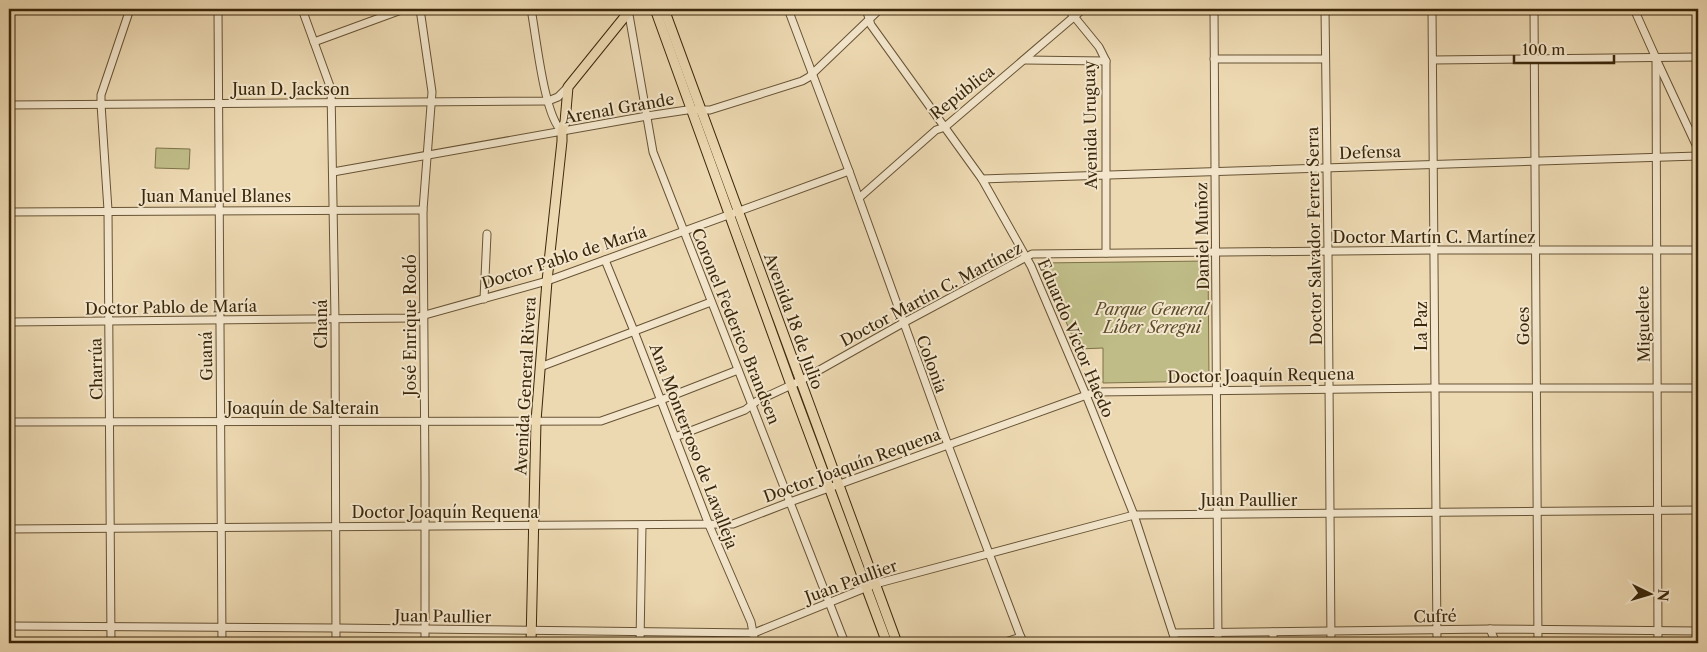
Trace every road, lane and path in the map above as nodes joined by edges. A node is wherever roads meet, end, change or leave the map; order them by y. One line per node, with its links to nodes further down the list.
1 (130, 9): 37 (street, Charrúa)
2 (218, 9): 35 (street, Guaná)
3 (302, 9): 22 (street, Chaná)
4 (404, 9): 22 (street)
5 (420, 9): 36 (street, José Enrique Rodó)
6 (531, 9): 33 (street)
7 (655, 9): 39 (main road, Avenida 18 de Julio)
8 (664, 9): 39 (main road, Avenida 18 de Julio)
9 (788, 9): 31 (street, Colonia)
10 (866, 9): 21 (street)
11 (880, 9): 21 (street, Arenal Grande)
12 (1068, 9): 20 (street, Avenida Uruguay)
13 (1083, 9): 20 (street, República)
14 (1214, 9): 25 (street, Daniel Muñoz)
15 (1325, 9): 26 (street, Doctor Salvador Ferrer Serra)
16 (1432, 9): 29 (street, La Paz)
17 (1534, 9): 27 (street, Goes)
18 (1634, 9): 24 (street, Miguelete)
19 (629, 10): 32 (main road); 40 (street, Coronel Federico Brandsen)
20 (1074, 17): 28 (street, República); 30 (street, Avenida Uruguay)
21 (868, 19): 31 (street, Arenal Grande); 41 (street, Eduardo Víctor Haedo)
22 (314, 42): 34 (street, Chaná)
23 (1698, 57): 24 (street)
24 (1656, 58): 27 (street); 43 (street); 46 (street, Miguelete)
25 (1214, 59): 26 (street); 52 (street, Daniel Muñoz)
26 (1325, 59): 49 (street, Doctor Salvador Ferrer Serra)
27 (1534, 59): 29 (street); 47 (street, Goes)
28 (1024, 60): 30 (street); 41 (street, República)
29 (1432, 60): 48 (street, La Paz)
30 (1106, 61): 53 (street, Avenida Uruguay)
31 (812, 73): 39 (street, Arenal Grande); 50 (street, Colonia)
32 (568, 87): 33 (street); 42 (main road, Avenida General Rivera)
33 (548, 101): 36 (street, Juan D. Jackson); 42 (street)
34 (331, 102): 35 (street, Juan D. Jackson); 36 (street, Juan D. Jackson); 51 (street, Chaná)
35 (218, 103): 37 (street, Juan D. Jackson); 57 (street, Guaná)
36 (432, 103): 44 (street, José Enrique Rodó)
37 (101, 104): 38 (street, Juan D. Jackson); 56 (street, Charrúa)
38 (9, 105)
39 (697, 110): 40 (street, Arenal Grande); 61 (main road, Avenida 18 de Julio)
40 (647, 116): 42 (street, Arenal Grande); 62 (street, Coronel Federico Brandsen)
41 (945, 127): 54 (street, Eduardo Víctor Haedo); 55 (street, República)
42 (562, 131): 44 (street, Arenal Grande); 73 (main road, Avenida General Rivera)
43 (1698, 149)
44 (428, 156): 51 (street, Arenal Grande); 59 (street, José Enrique Rodó)
45 (1698, 156): 46 (street, Defensa)
46 (1656, 158): 47 (street, Defensa); 67 (street, Miguelete)
47 (1535, 160): 48 (street, Defensa); 65 (street, Goes)
48 (1433, 164): 49 (street, Defensa); 64 (street, La Paz)
49 (1326, 168): 52 (street, Defensa); 68 (street, Doctor Salvador Ferrer Serra)
50 (849, 171): 55 (street, Colonia); 61 (street, Doctor Pablo de María)
51 (333, 172): 58 (street, Chaná)
52 (1215, 172): 53 (street, Defensa); 70 (street, Daniel Muñoz)
53 (1106, 176): 54 (street, Defensa); 69 (street, Avenida Uruguay)
54 (982, 179): 71 (street, Eduardo Víctor Haedo)
55 (859, 198): 81 (street, Colonia)
56 (108, 210): 57 (street, Juan Manuel Blanes); 60 (street, Juan Manuel Blanes); 80 (street, Charrúa)
57 (219, 210): 58 (street, Juan Manuel Blanes); 78 (street, Guaná)
58 (334, 210): 59 (street, Juan Manuel Blanes); 77 (street, Chaná)
59 (423, 210): 76 (street, José Enrique Rodó)
60 (9, 212)
61 (734, 212): 62 (street, Doctor Pablo de María); 85 (main road, Avenida 18 de Julio)
62 (683, 231): 72 (street, Doctor Pablo de María); 75 (street, Coronel Federico Brandsen)
63 (487, 234): 74 (street)
64 (1434, 250): 65 (street, Doctor Martín C. Martínez); 68 (street, Doctor Martín C. Martínez); 87 (street, La Paz)
65 (1536, 250): 67 (street, Doctor Martín C. Martínez); 88 (street, Goes)
66 (1698, 250): 67 (street, Doctor Martín C. Martínez)
67 (1656, 251): 89 (street, Miguelete)
68 (1328, 252): 70 (street, Doctor Martín C. Martínez); 86 (street, Doctor Salvador Ferrer Serra)
69 (1106, 253): 70 (street, Doctor Martín C. Martínez); 71 (street, Doctor Martín C. Martínez)
70 (1216, 253): 91 (street, Daniel Muñoz)
71 (1026, 256): 81 (street, Doctor Martín C. Martínez); 92 (street, Eduardo Víctor Haedo)
72 (605, 260): 73 (street, Doctor Pablo de María); 82 (street, Ana Monterroso de Lavalleja)
73 (547, 281): 74 (street, Doctor Pablo de María); 83 (main road, Avenida General Rivera)
74 (484, 299): 76 (street, Doctor Pablo de María)
75 (711, 302): 82 (street); 84 (street, Coronel Federico Brandsen)
76 (424, 315): 77 (street, Doctor Pablo de María); 99 (street, José Enrique Rodó)
77 (335, 319): 78 (street, Doctor Pablo de María); 95 (street, Chaná)
78 (219, 320): 80 (street, Doctor Pablo de María); 98 (street, Guaná)
79 (9, 322): 80 (street, Doctor Pablo de María)
80 (109, 322): 97 (street, Charrúa)
81 (903, 323): 85 (street, Doctor Martín C. Martínez); 102 (street, Colonia)
82 (634, 331): 83 (street); 93 (street, Ana Monterroso de Lavalleja)
83 (540, 367): 100 (main road, Avenida General Rivera)
84 (738, 370): 93 (street, Joaquín de Salterain); 94 (street, Coronel Federico Brandsen)
85 (795, 383): 94 (street, Doctor Martín C. Martínez); 103 (main road, Avenida 18 de Julio)
86 (1330, 388): 87 (street, Doctor Joaquín Requena); 91 (street, Doctor Joaquín Requena); 109 (street, Doctor Salvador Ferrer Serra)
87 (1435, 388): 88 (street, Doctor Joaquín Requena); 108 (street, La Paz)
88 (1537, 388): 89 (street, Doctor Joaquín Requena); 106 (street, Goes)
89 (1658, 388): 90 (street, Doctor Joaquín Requena); 107 (street, Miguelete)
90 (1698, 388)
91 (1217, 390): 92 (street, Doctor Joaquín Requena); 110 (street, Daniel Muñoz)
92 (1086, 395): 102 (street, Doctor Joaquín Requena); 111 (street, Eduardo Víctor Haedo)
93 (661, 400): 100 (street, Joaquín de Salterain); 101 (street, Ana Monterroso de Lavalleja)
94 (752, 404): 101 (street, Doctor Martín C. Martínez); 104 (street, Coronel Federico Brandsen)
95 (334, 421): 98 (street, Joaquín de Salterain); 99 (street, Joaquín de Salterain); 117 (street, Chaná)
96 (9, 422): 97 (street, Joaquín de Salterain)
97 (110, 422): 98 (street, Joaquín de Salterain); 118 (street, Charrúa)
98 (222, 422): 116 (street, Guaná)
99 (425, 422): 100 (street, Joaquín de Salterain); 115 (street, José Enrique Rodó)
100 (536, 422): 112 (main road, Avenida General Rivera)
101 (676, 437): 114 (street, Ana Monterroso de Lavalleja)
102 (948, 445): 103 (street, Doctor Joaquín Requena); 120 (street, Colonia)
103 (834, 486): 104 (street, Doctor Joaquín Requena); 121 (main road, Avenida 18 de Julio)
104 (790, 502): 114 (street, Doctor Joaquín Requena); 122 (street, Coronel Federico Brandsen)
105 (1698, 510): 107 (street, Juan Paullier)
106 (1537, 511): 107 (street, Juan Paullier); 108 (street, Juan Paullier); 130 (street, Goes)
107 (1659, 511): 131 (street, Miguelete)
108 (1436, 512): 109 (street, Juan Paullier); 128 (street, La Paz)
109 (1330, 513): 110 (street, Juan Paullier); 136 (street, Doctor Salvador Ferrer Serra)
110 (1218, 514): 111 (street, Juan Paullier); 139 (street, Daniel Muñoz)
111 (1134, 515): 120 (street, Juan Paullier); 138 (street, Eduardo Víctor Haedo)
112 (534, 525): 113 (street, Doctor Joaquín Requena); 115 (street, Doctor Joaquín Requena); 132 (main road, Avenida General Rivera)
113 (642, 525): 114 (street, Doctor Joaquín Requena); 133 (street)
114 (709, 525): 137 (street, Ana Monterroso de Lavalleja)
115 (424, 526): 117 (street, Doctor Joaquín Requena); 127 (street, José Enrique Rodó)
116 (222, 527): 117 (street, Doctor Joaquín Requena); 118 (street, Doctor Joaquín Requena); 125 (street, Guaná)
117 (335, 527): 126 (street, Chaná)
118 (110, 528): 119 (street, Doctor Joaquín Requena); 124 (street, Charrúa)
119 (9, 529)
120 (988, 553): 121 (street, Juan Paullier); 140 (street, Colonia)
121 (871, 586): 122 (street, Juan Paullier); 149 (main road, Avenida 18 de Julio); 150 (main road, Avenida 18 de Julio)
122 (830, 603): 137 (street, Juan Paullier); 148 (street, Coronel Federico Brandsen)
123 (9, 626): 124 (street, Juan Paullier)
124 (111, 627): 125 (street, Juan Paullier); 141 (street, Charrúa)
125 (222, 627): 126 (street, Juan Paullier); 142 (street, Guaná)
126 (336, 628): 127 (street, Juan Paullier); 143 (street, Chaná)
127 (424, 629): 132 (street, Juan Paullier); 144 (street, José Enrique Rodó)
128 (1437, 629): 129 (street, Cufré); 136 (street, Cufré); 156 (street, La Paz)
129 (1490, 629): 130 (street, Cufré); 157 (street)
130 (1538, 629): 131 (street, Cufré); 158 (street, Goes)
131 (1658, 630): 134 (street, Cufré); 159 (street, Miguelete)
132 (532, 631): 133 (street, Juan Paullier); 145 (main road, Avenida General Rivera)
133 (640, 631): 137 (street, Juan Paullier); 146 (street)
134 (1698, 631)
135 (1273, 632): 136 (street, Cufré); 139 (street, Cufré); 154 (street)
136 (1331, 632): 155 (street, Doctor Salvador Ferrer Serra)
137 (754, 633): 147 (street, Ana Monterroso de Lavalleja)
138 (1173, 633): 139 (street, Cufré); 152 (street, Eduardo Víctor Haedo)
139 (1218, 633): 153 (street, Daniel Muñoz)
140 (1022, 640): 151 (street)
141 (111, 643)
142 (222, 643)
143 (336, 643)
144 (424, 643)
145 (531, 643)
146 (640, 643)
147 (755, 643)
148 (845, 643)
149 (887, 643)
150 (897, 643)
151 (1002, 643)
152 (1176, 643)
153 (1218, 643)
154 (1274, 643)
155 (1331, 643)
156 (1437, 643)
157 (1496, 643)
158 (1538, 643)
159 (1658, 643)

